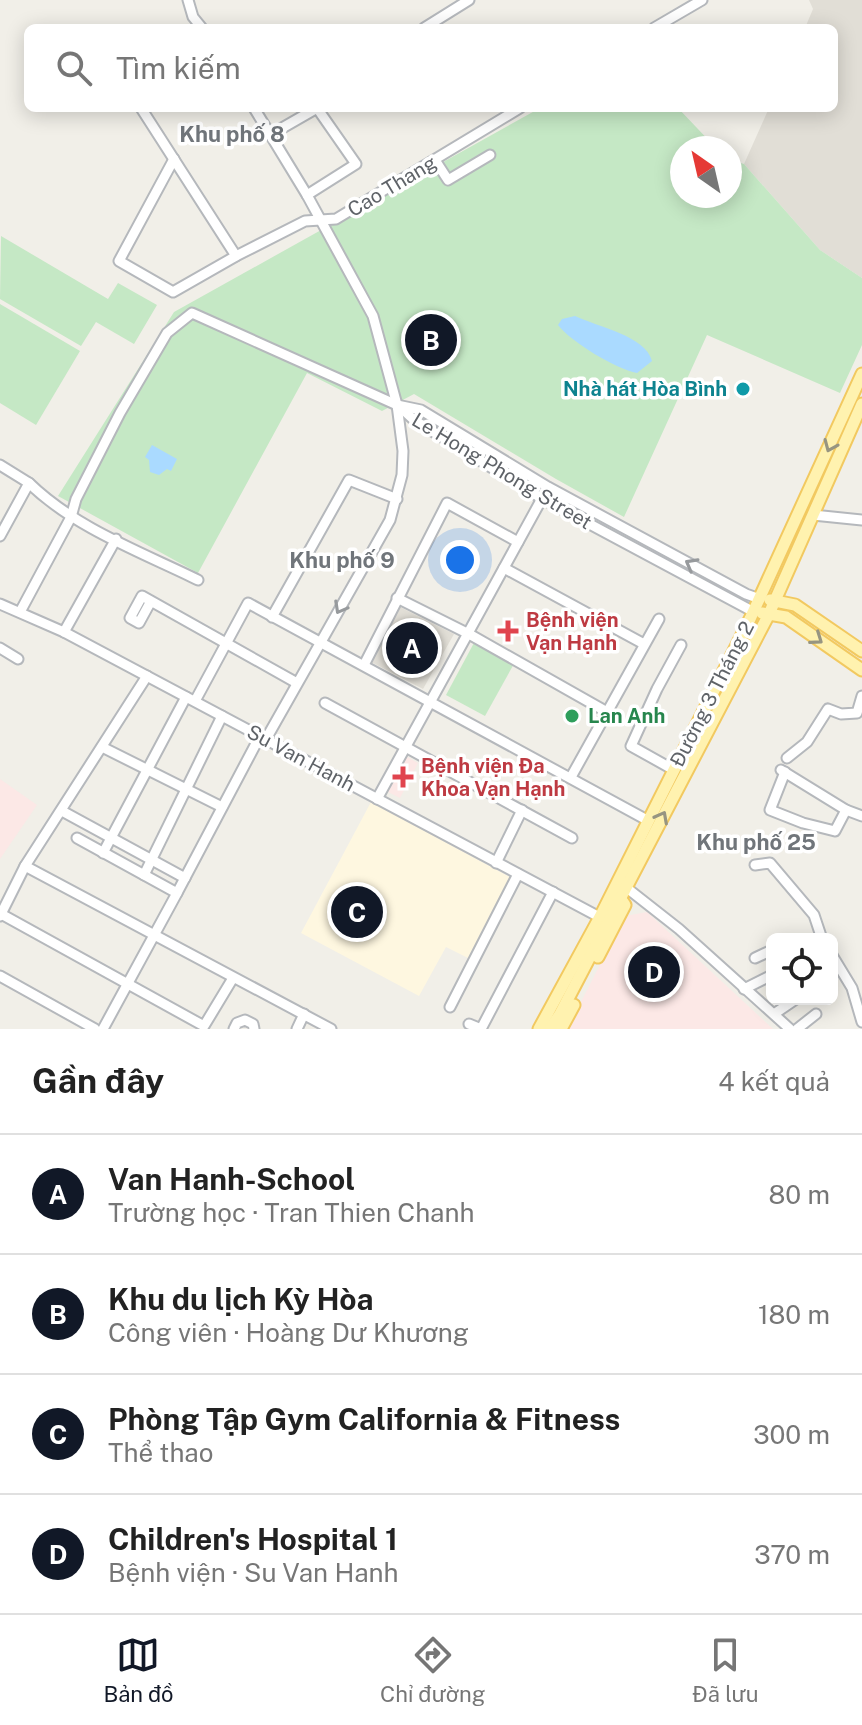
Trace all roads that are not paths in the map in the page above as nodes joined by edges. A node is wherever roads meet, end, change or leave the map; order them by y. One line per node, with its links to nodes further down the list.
1 (188, 0): 4 (street)
2 (469, 0): 5 (street)
3 (702, 0): 6 (street)
4 (199, 24)
5 (430, 24)
6 (661, 24)
7 (144, 112): 14 (street)
8 (256, 112): 12 (street)
9 (310, 112): 12 (street)
10 (320, 112): 16 (street)
11 (513, 112): 15 (street, Cao Thang)
12 (270, 135): 16 (street)
13 (490, 155): 15 (street)
14 (174, 159): 18 (street); 18 (street, Cao Thang)
15 (435, 160): 17 (street, Cao Thang)
16 (307, 195): 17 (street)
17 (321, 221): 18 (street, Cao Thang); 21 (street)
18 (236, 256)
19 (862, 374): 36 (main road, Đường 3 Tháng 2, one-way to 36)
20 (862, 404): 27 (main road)
21 (397, 405): 24 (street, Le Hong Phong Street); 25 (street, Le Hong Phong Street); 26 (street); 28 (street)
22 (0, 465): 23 (street)
23 (29, 483): 28 (street); 30 (street)
24 (548, 487): 25 (street); 36 (street, Le Hong Phong Street, one-way to 24)
25 (541, 498): 32 (street); 41 (street, Le Hong Phong Street)
26 (397, 499): 43 (street); 47 (street, one-way to 47)
27 (813, 515): 29 (street); 37 (main road, Đường 3 Tháng 2)
28 (71, 517): 31 (street); 40 (street)
29 (862, 520)
30 (0, 536)
31 (116, 539): 34 (street); 45 (street)
32 (518, 542): 33 (street); 35 (street)
33 (504, 568): 46 (street); 49 (street)
34 (198, 580)
35 (397, 598): 46 (street); 54 (street)
36 (760, 599): 37 (main road, Le Hong Phong Street); 41 (main road, Đường 3 Tháng 2)
37 (776, 600): 42 (main road, Đường 3 Tháng 2); 52 (main road, Le Hong Phong Street)
38 (151, 601): 48 (street)
39 (1, 606): 40 (street, Su Van Hanh)
40 (20, 612): 45 (street, Su Van Hanh)
41 (754, 612): 42 (main road, Le Hong Phong Street); 69 (main road, Đường 3 Tháng 2)
42 (769, 614): 55 (main road, Le Hong Phong Street, one-way to 55); 90 (main road, Đường 3 Tháng 2, one-way to 42)
43 (272, 617): 47 (street); 48 (street)
44 (659, 619): 49 (street)
45 (64, 632): 56 (street, Su Van Hanh)
46 (469, 634): 60 (street); 62 (street)
47 (321, 643): 54 (street); 57 (street)
48 (227, 644): 57 (street); 59 (street)
49 (644, 644): 62 (street)
50 (681, 645): 69 (street)
51 (0, 648): 53 (street)
52 (862, 651)
53 (18, 659)
54 (364, 665): 60 (street)
55 (862, 670)
56 (147, 676): 59 (street, Su Van Hanh); 65 (street)
57 (297, 683): 64 (street)
58 (862, 696): 67 (street)
59 (191, 699): 63 (street, Su Van Hanh); 68 (street)
60 (430, 701): 66 (street); 70 (street)
61 (325, 703): 66 (street)
62 (607, 712): 70 (street)
63 (222, 716): 64 (street, Su Van Hanh); 71 (street)
64 (263, 738): 72 (street, Su Van Hanh); 73 (street)
65 (102, 747): 68 (street); 76 (street)
66 (405, 748): 72 (street); 74 (street)
67 (787, 758)
68 (147, 770): 71 (street); 80 (street)
69 (674, 770): 78 (main road, Đường 3 Tháng 2)
70 (571, 777): 78 (street)
71 (187, 789): 73 (street); 83 (street)
72 (377, 799): 84 (street, Su Van Hanh)
73 (222, 807): 89 (street)
74 (522, 810): 81 (street); 84 (street)
75 (846, 810): 75 (street); 77 (street)
76 (62, 811): 80 (street); 86 (street)
77 (862, 816)
78 (647, 820): 90 (main road, Đường 3 Tháng 2)
79 (77, 838): 82 (street)
80 (111, 838): 82 (street); 83 (street)
81 (572, 838)
82 (103, 853): 88 (street)
83 (151, 860): 88 (street); 89 (street)
84 (496, 863): 87 (street, Su Van Hanh)
85 (755, 865): 95 (street)
86 (25, 866): 93 (street); 96 (street)
87 (518, 874): 91 (street, Su Van Hanh); 107 (street)
88 (144, 875): 92 (street)
89 (185, 878): 92 (street)
90 (623, 884): 94 (main road, Đường 3 Tháng 2); 94 (main road, Đường 3 Tháng 2); 104 (street)
91 (553, 892): 94 (street, Su Van Hanh); 120 (street)
92 (177, 893): 96 (street)
93 (1, 915): 103 (street)
94 (607, 921): 105 (main road, Đường 3 Tháng 2); 108 (main road, Đường 3 Tháng 2)
95 (820, 933)
96 (154, 936): 101 (street); 103 (street)
97 (766, 953): 98 (street)
98 (755, 958)
99 (838, 965): 112 (street)
100 (0, 976): 114 (street)
101 (233, 978): 103 (street); 109 (street)
102 (766, 978): 104 (street)
103 (128, 984): 115 (street)
104 (744, 989): 110 (street)
105 (571, 1002): 108 (main road, Đường 3 Tháng 2); 123 (main road, Đường 3 Tháng 2)
106 (787, 1005): 110 (street)
107 (450, 1007)
108 (556, 1011): 121 (main road, Đường 3 Tháng 2); 122 (main road, Đường 3 Tháng 2)
109 (304, 1014): 118 (street); 119 (street)
110 (774, 1014): 124 (street)
111 (816, 1014): 125 (street)
112 (862, 1022)
113 (469, 1024): 120 (street)
114 (95, 1029)
115 (103, 1029)
116 (234, 1029): 117 (street)
117 (254, 1029)
118 (297, 1029)
119 (331, 1029)
120 (481, 1029)
121 (539, 1029)
122 (550, 1029)
123 (561, 1029)
124 (790, 1029)
125 (797, 1029)

